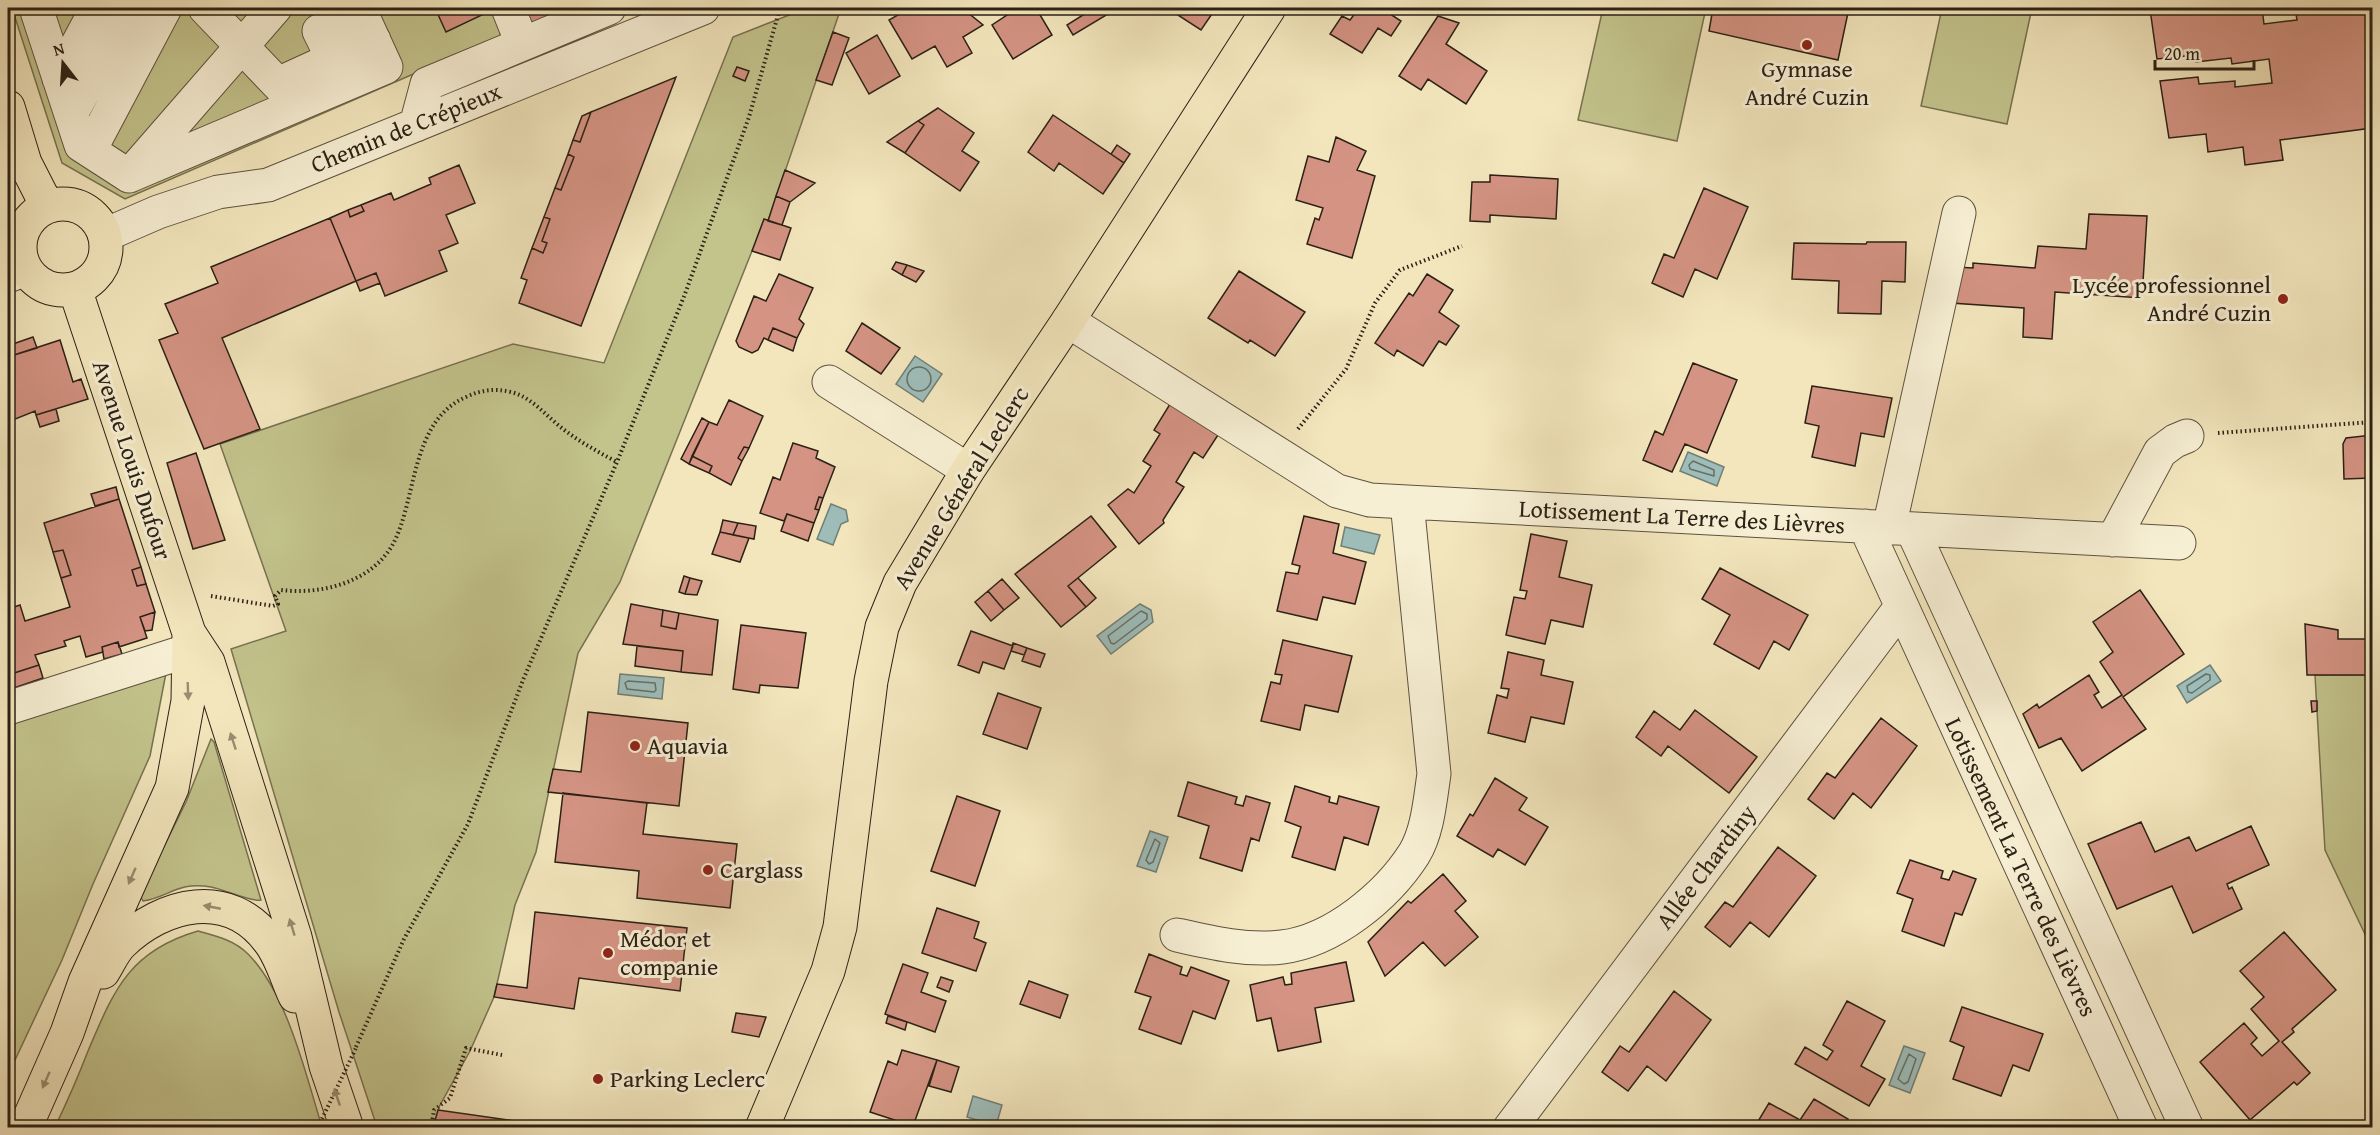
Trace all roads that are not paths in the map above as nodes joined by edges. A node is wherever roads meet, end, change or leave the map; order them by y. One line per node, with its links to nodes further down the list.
1 (36, 8): 16 (street)
2 (97, 8): 16 (street)
3 (130, 8): 19 (street)
4 (165, 8): 21 (street)
5 (205, 8): 14 (street)
6 (275, 8): 14 (street)
7 (508, 8): 13 (street)
8 (609, 8): 13 (street)
9 (703, 8): 20 (street, Chemin de Crépieux)
10 (1269, 8): 28 (main road, Avenue Général Leclerc)
11 (359, 9): 12 (street); 15 (street)
12 (374, 40): 15 (street); 17 (street)
13 (522, 43): 20 (street)
14 (241, 46): 17 (street); 22 (street)
15 (333, 59): 17 (street)
16 (59, 79): 19 (street)
17 (287, 94): 22 (street)
18 (8, 107): 23 (main road)
19 (71, 114): 21 (street)
20 (416, 124): 25 (street, Chemin de Crépieux)
21 (90, 150): 22 (street)
22 (129, 176)
23 (47, 206): 25 (main road); 26 (main road)
24 (1959, 213): 33 (street)
25 (105, 235): 27 (main road)
26 (16, 272): 27 (main road)
27 (75, 288): 37 (main road, Avenue Louis Dufour)
28 (1068, 321): 31 (main road, Avenue Général Leclerc); 32 (street, Lotissement La Terre des Lièvres)
29 (829, 382): 31 (street)
30 (2187, 436): 34 (street)
31 (968, 471): 44 (main road, Avenue Général Leclerc)
32 (1407, 502): 33 (street, Lotissement La Terre des Lièvres); 39 (street)
33 (1888, 528): 34 (street); 36 (street, Lotissement La Terre des Lièvres); 47 (street)
34 (2113, 540): 35 (street)
35 (2179, 543)
36 (1901, 607): 45 (street, Allée Chardiny); 46 (street, Lotissement La Terre des Lièvres)
37 (188, 642): 38 (street); 40 (main road, one-way to 40); 41 (main road, one-way to 37)
38 (8, 708)
39 (1177, 935)
40 (67, 1033): 41 (main road, one-way to 40); 43 (main road, one-way to 43)
41 (326, 1066): 42 (main road, one-way to 41)
42 (334, 1125)
43 (25, 1128)
44 (762, 1128)
45 (1510, 1128)
46 (2140, 1128)
47 (2187, 1128)

